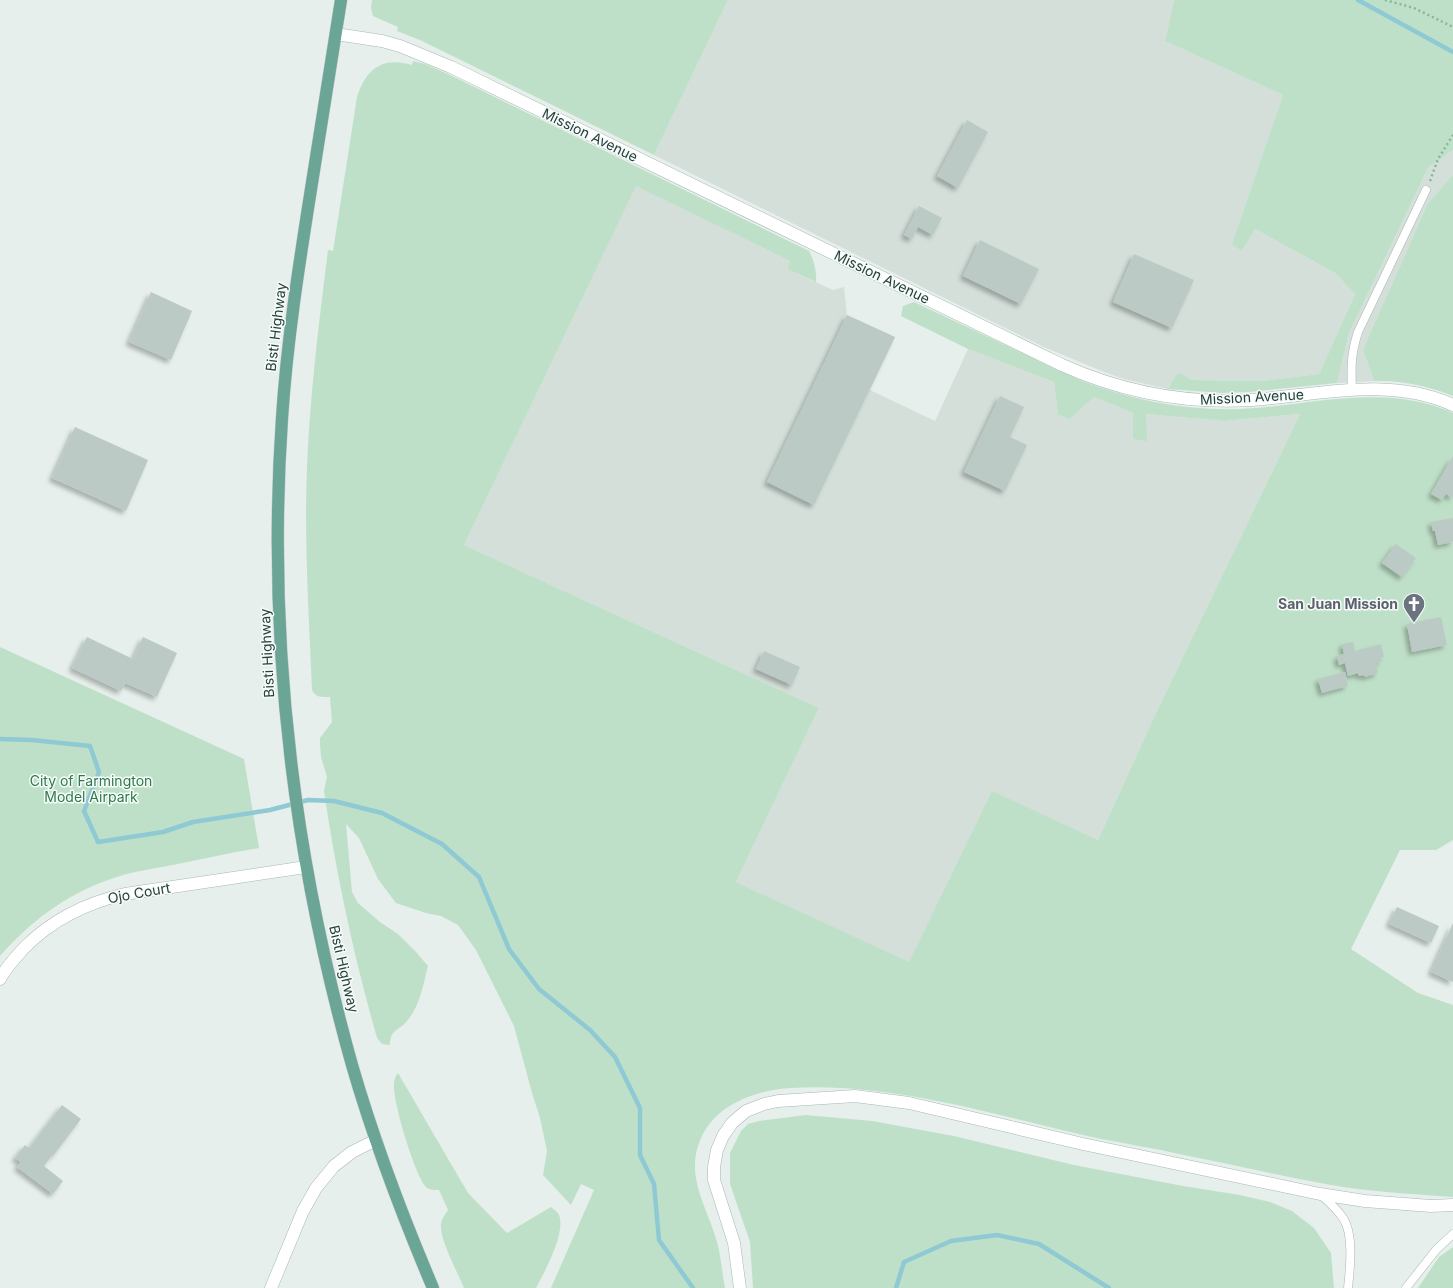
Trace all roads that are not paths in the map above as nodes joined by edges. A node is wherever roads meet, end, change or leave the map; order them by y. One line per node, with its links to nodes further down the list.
1 (342, 0): 2 (main road, Bisti Highway)
2 (336, 34): 4 (street, Mission Avenue); 6 (main road, Bisti Highway)
3 (1426, 190): 4 (lane)
4 (1352, 390): 5 (street, Mission Avenue)
5 (1453, 404)
6 (306, 867): 7 (street, Ojo Court); 8 (main road, Bisti Highway)
7 (0, 979)
8 (376, 1140): 12 (street); 13 (main road, Bisti Highway)
9 (1320, 1194): 10 (street); 14 (street); 15 (lane)
10 (1453, 1205)
11 (1453, 1234): 16 (lane)
12 (271, 1288)
13 (433, 1288)
14 (740, 1288)
15 (1348, 1288)
16 (1406, 1288)

